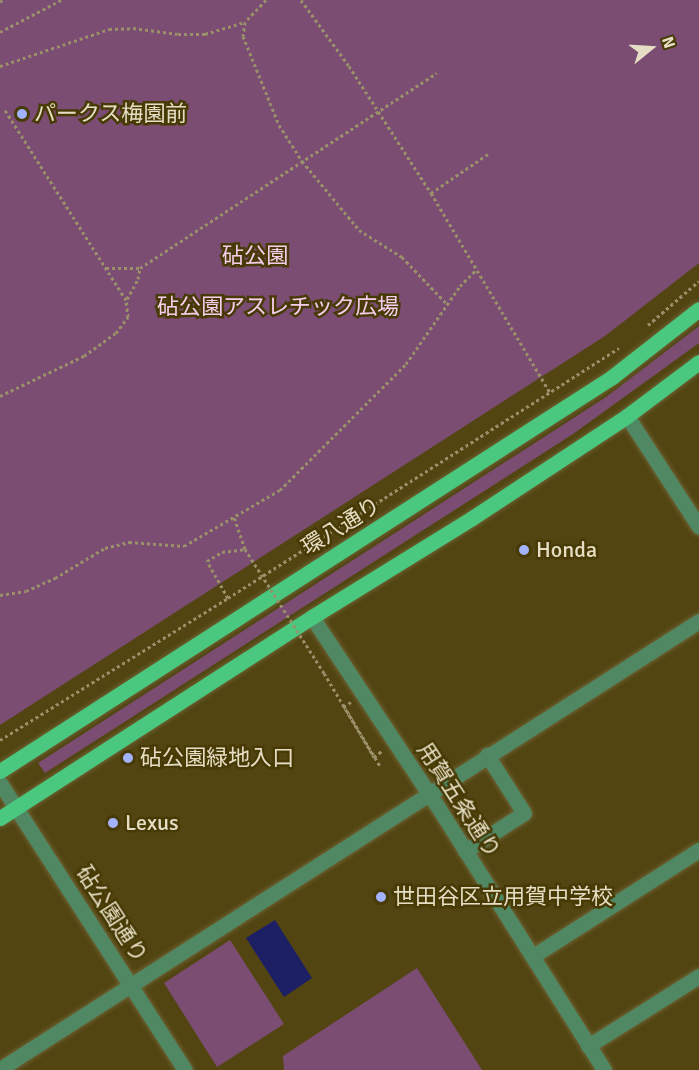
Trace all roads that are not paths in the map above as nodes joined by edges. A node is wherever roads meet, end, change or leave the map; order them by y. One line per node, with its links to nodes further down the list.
1 (699, 309): 8 (main road, 環八通り)
2 (699, 362): 3 (main road)
3 (627, 416): 4 (street); 5 (main road)
4 (699, 526)
5 (312, 617): 10 (street, 用賀五条通り); 11 (main road)
6 (699, 621): 7 (street)
7 (487, 755): 10 (street); 14 (street)
8 (0, 771)
9 (0, 783): 11 (street, 砧公園通り)
10 (428, 794): 14 (street, 用賀五条通り); 17 (street)
11 (16, 808): 12 (main road); 17 (street, 砧公園通り)
12 (0, 818)
13 (699, 850): 15 (street)
14 (465, 851): 15 (street, 用賀五条通り)
15 (533, 956): 18 (street, 用賀五条通り)
16 (699, 976): 18 (street)
17 (131, 984): 19 (street); 20 (street, 砧公園通り)
18 (588, 1046): 21 (street, 用賀五条通り)
19 (0, 1070)
20 (185, 1070)
21 (604, 1070)

